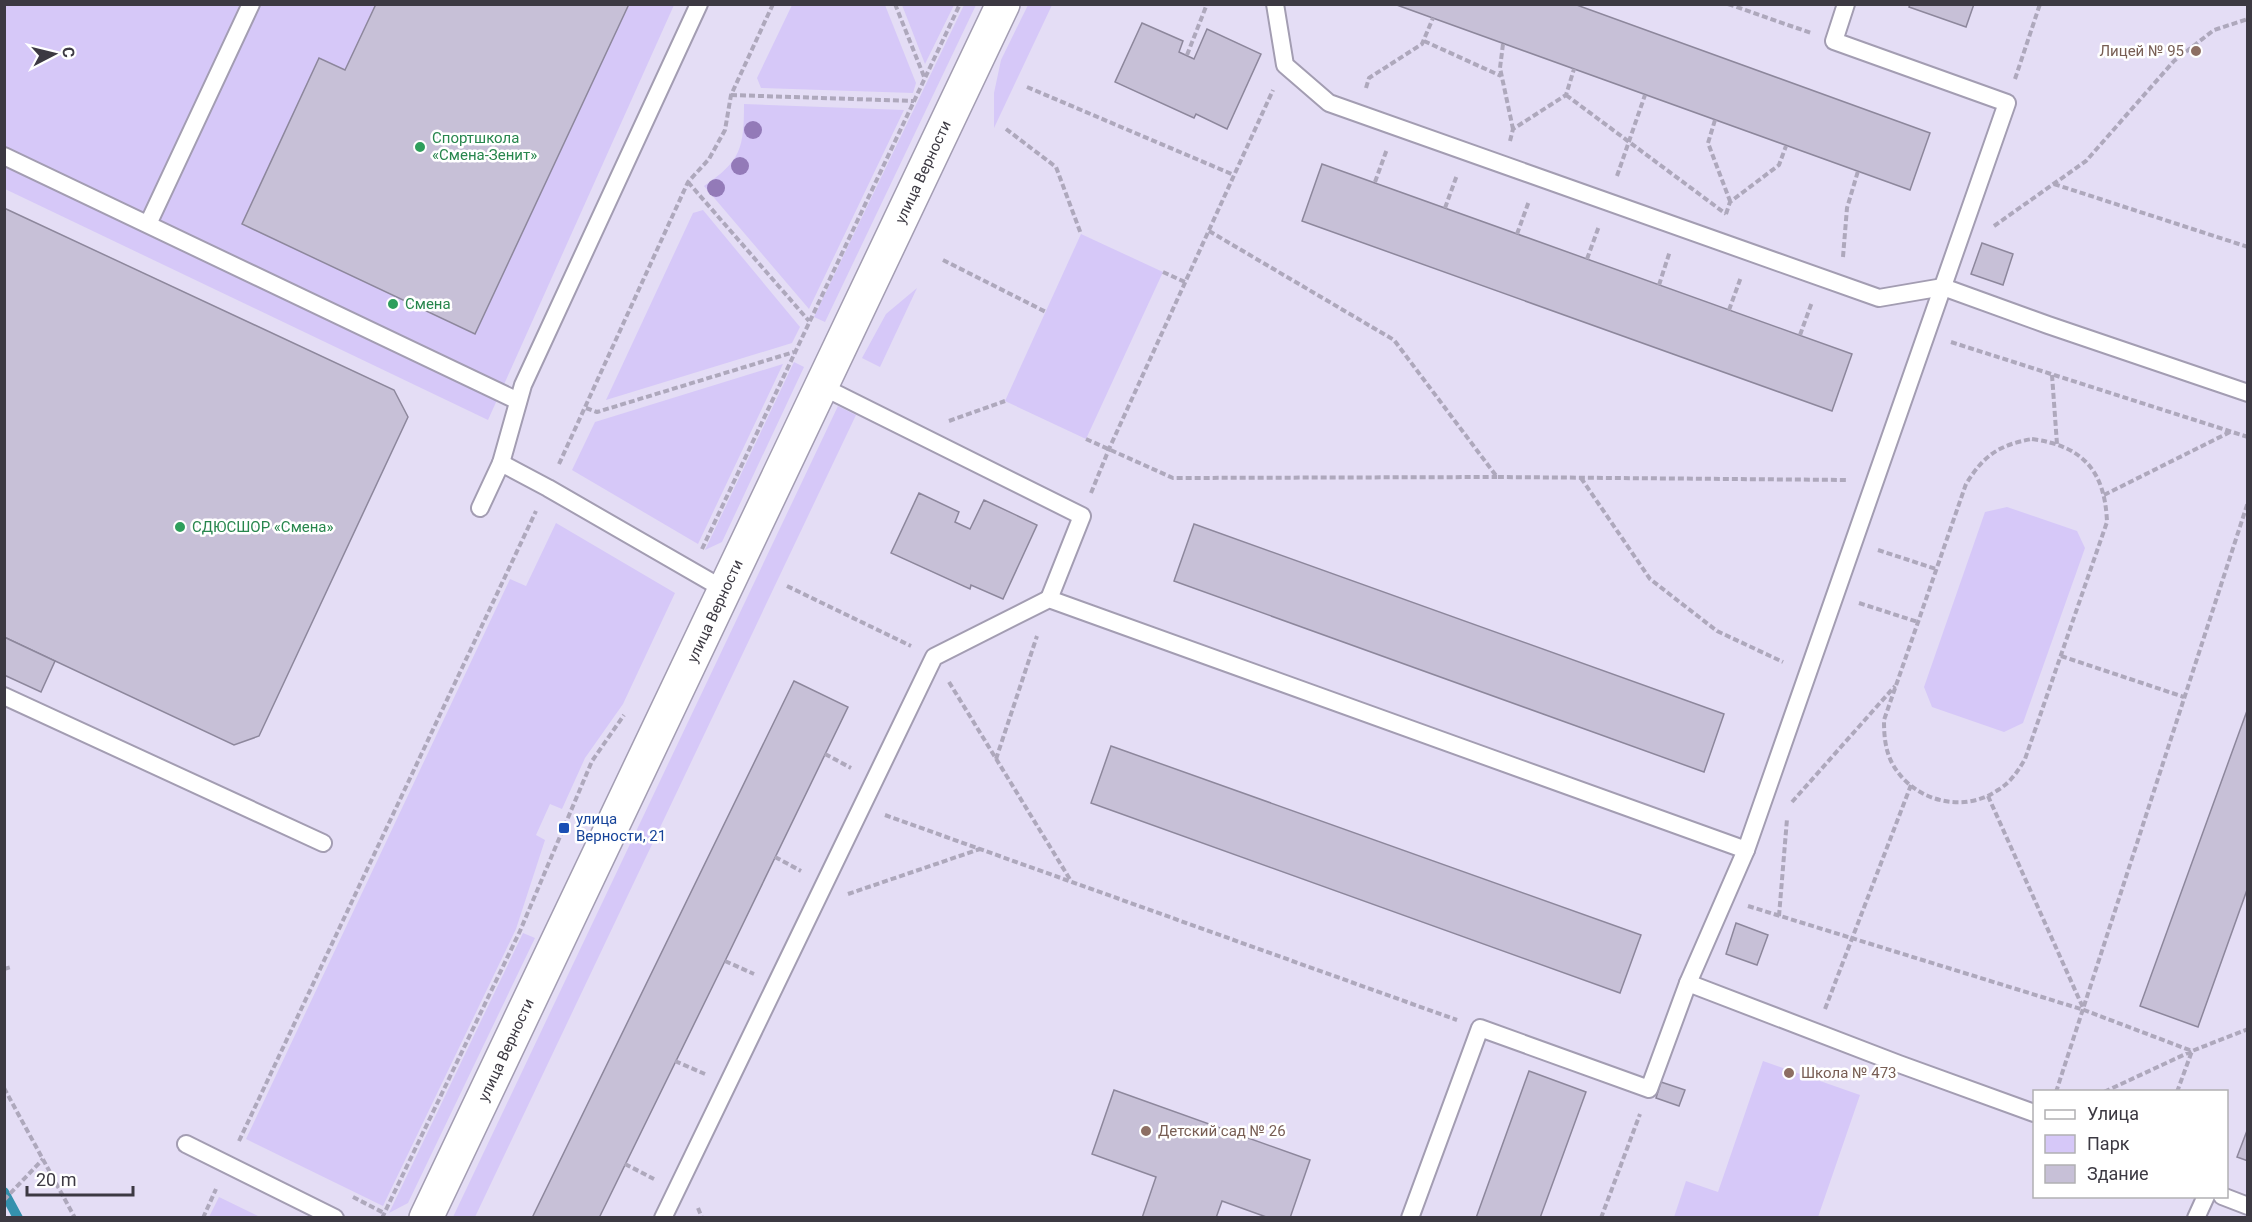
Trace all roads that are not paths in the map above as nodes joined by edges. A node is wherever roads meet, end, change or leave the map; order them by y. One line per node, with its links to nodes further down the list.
1 (251, 4): 7 (lane)
2 (699, 4): 11 (lane)
3 (1003, 4): 9 (street, улица Верности)
4 (1275, 4): 8 (lane)
5 (1846, 4): 8 (lane)
6 (4, 156): 7 (lane)
7 (148, 224): 11 (lane)
8 (1943, 287): 10 (lane); 18 (lane)
9 (821, 386): 14 (street, улица Верности); 15 (lane)
10 (2247, 393)
11 (518, 401): 12 (lane)
12 (501, 463): 13 (lane); 14 (lane)
13 (480, 508)
14 (725, 590): 26 (street, улица Верности)
15 (1049, 598): 18 (lane); 27 (lane)
16 (4, 696): 17 (lane)
17 (323, 843)
18 (1746, 850): 19 (lane)
19 (1689, 983): 20 (lane); 28 (lane)
20 (2033, 1113)
21 (186, 1144): 25 (lane)
22 (2206, 1198): 29 (lane)
23 (2225, 1198): 24 (lane)
24 (2247, 1206)
25 (335, 1218)
26 (426, 1218)
27 (663, 1218)
28 (1410, 1218)
29 (2196, 1218)

